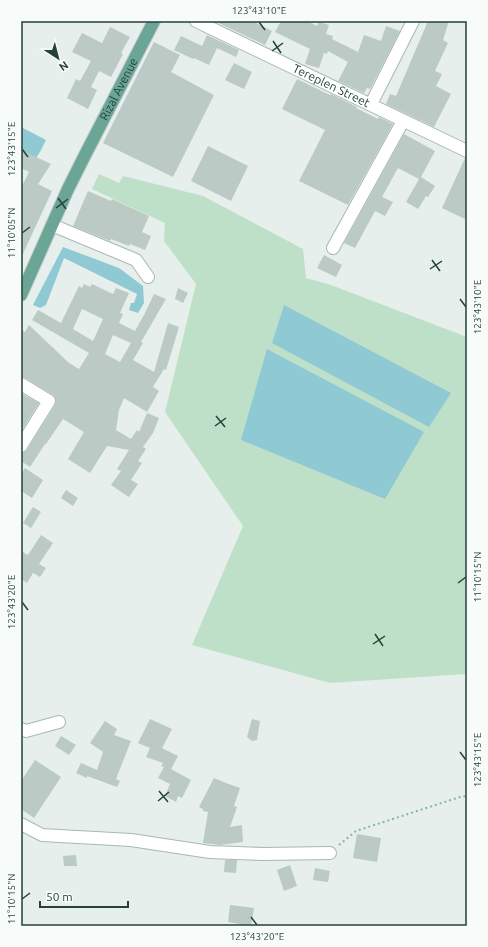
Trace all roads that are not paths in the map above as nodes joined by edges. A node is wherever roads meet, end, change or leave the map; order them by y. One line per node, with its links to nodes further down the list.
1 (154, 21): 7 (main road, Rizal Avenue)
2 (196, 21): 4 (street, Tereplen Street)
3 (414, 21): 4 (street)
4 (371, 104): 5 (street, Tereplen Street)
5 (403, 121): 6 (street, Tereplen Street); 8 (street)
6 (467, 152)
7 (52, 225): 9 (street); 10 (main road)
8 (333, 248)
9 (148, 277)
10 (21, 295)
11 (21, 384): 12 (street)
12 (21, 446)
13 (59, 722): 14 (street)
14 (21, 729)
15 (21, 824): 16 (street)
16 (330, 853)

